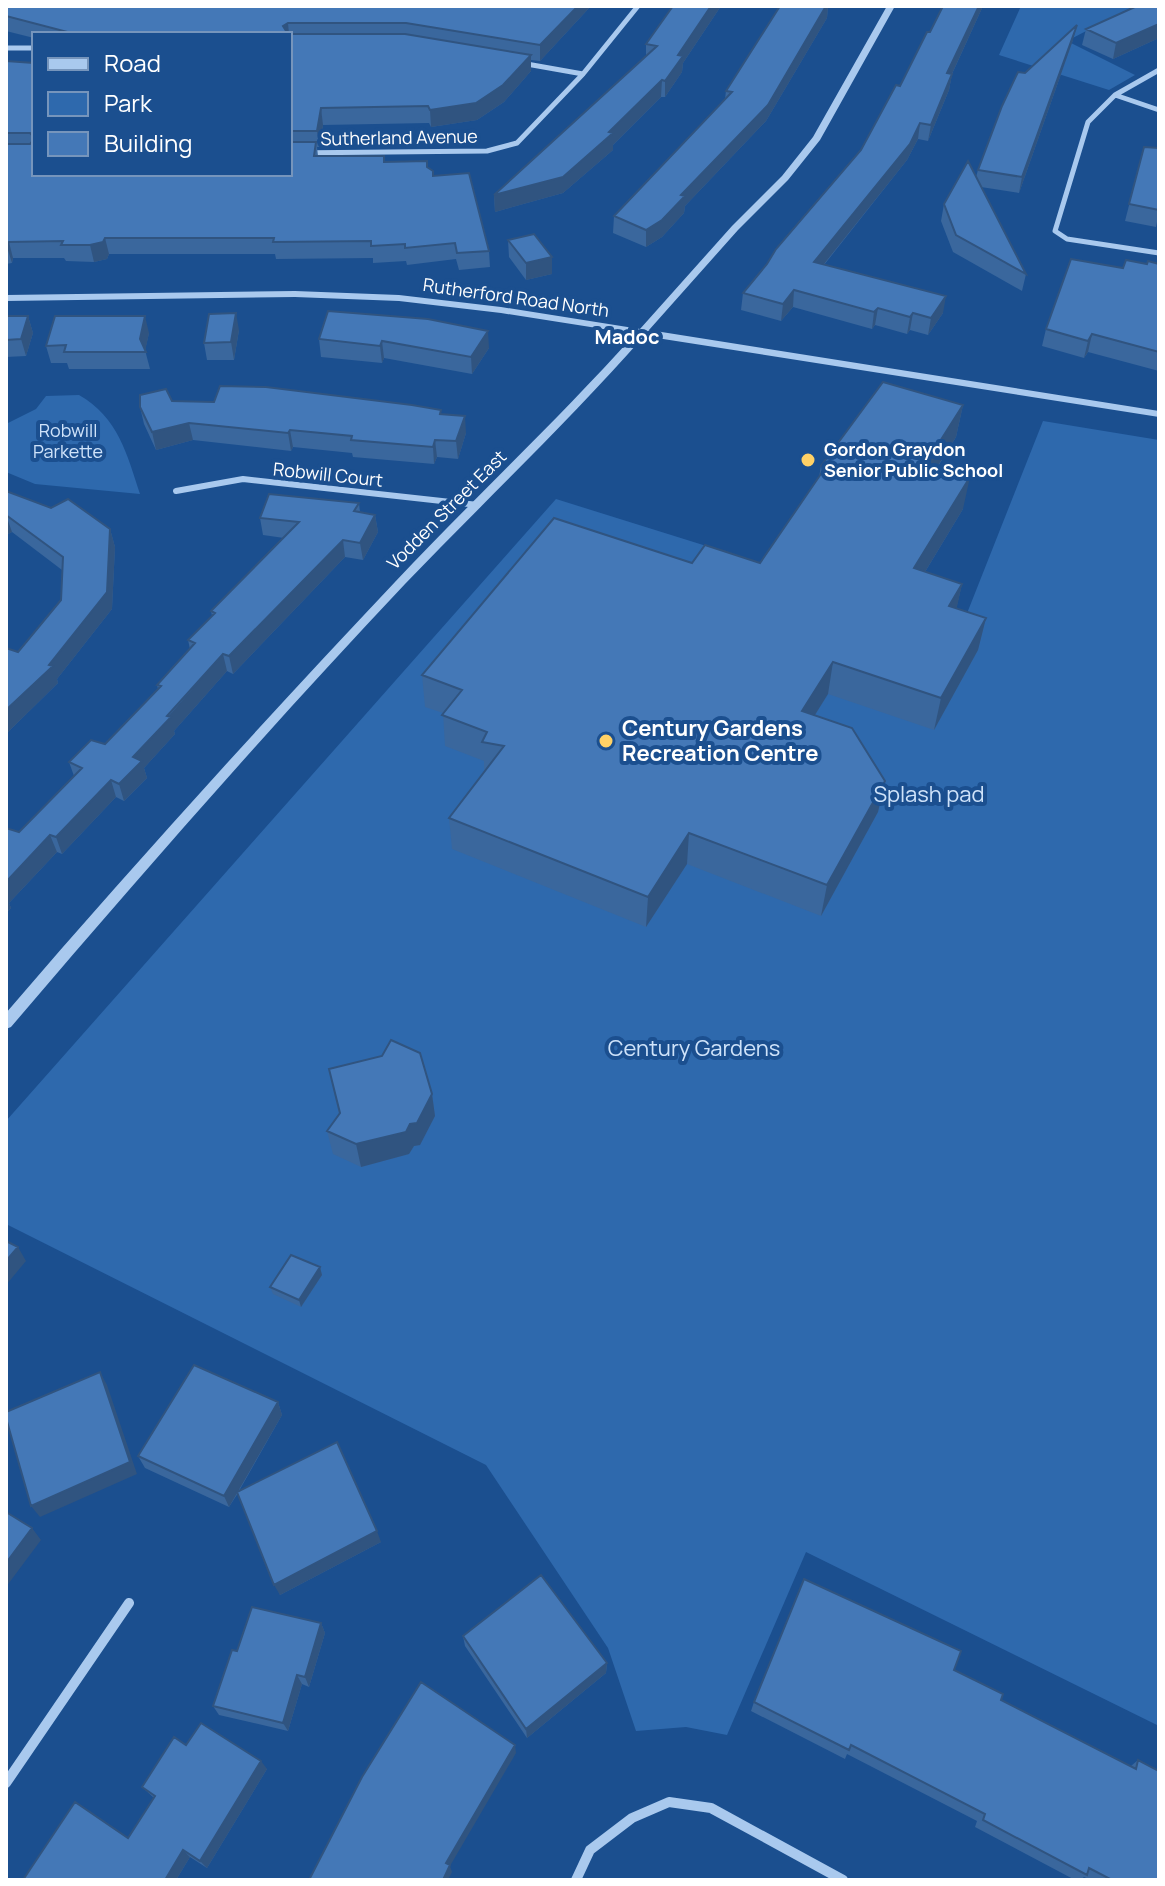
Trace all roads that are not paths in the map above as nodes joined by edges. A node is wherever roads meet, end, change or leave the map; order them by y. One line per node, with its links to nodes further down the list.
1 (638, 6): 7 (street, Sutherland Avenue)
2 (891, 6): 13 (street, Vodden Street East)
3 (6, 48): 4 (street)
4 (32, 48)
5 (517, 63): 7 (street)
6 (1159, 70): 8 (street)
7 (583, 74): 10 (street, Sutherland Avenue)
8 (1115, 95): 9 (street); 11 (street)
9 (1159, 110)
10 (292, 153)
11 (1159, 253)
12 (6, 298): 13 (street, Rutherford Road North)
13 (641, 333): 14 (street, Rutherford Road North); 16 (street, Vodden Street East)
14 (1159, 414)
15 (176, 491): 16 (street, Robwill Court)
16 (478, 505): 17 (street, Vodden Street East)
17 (6, 1023)
18 (129, 1603): 19 (street)
19 (6, 1783)
20 (576, 1880): 21 (street)
21 (843, 1880)

